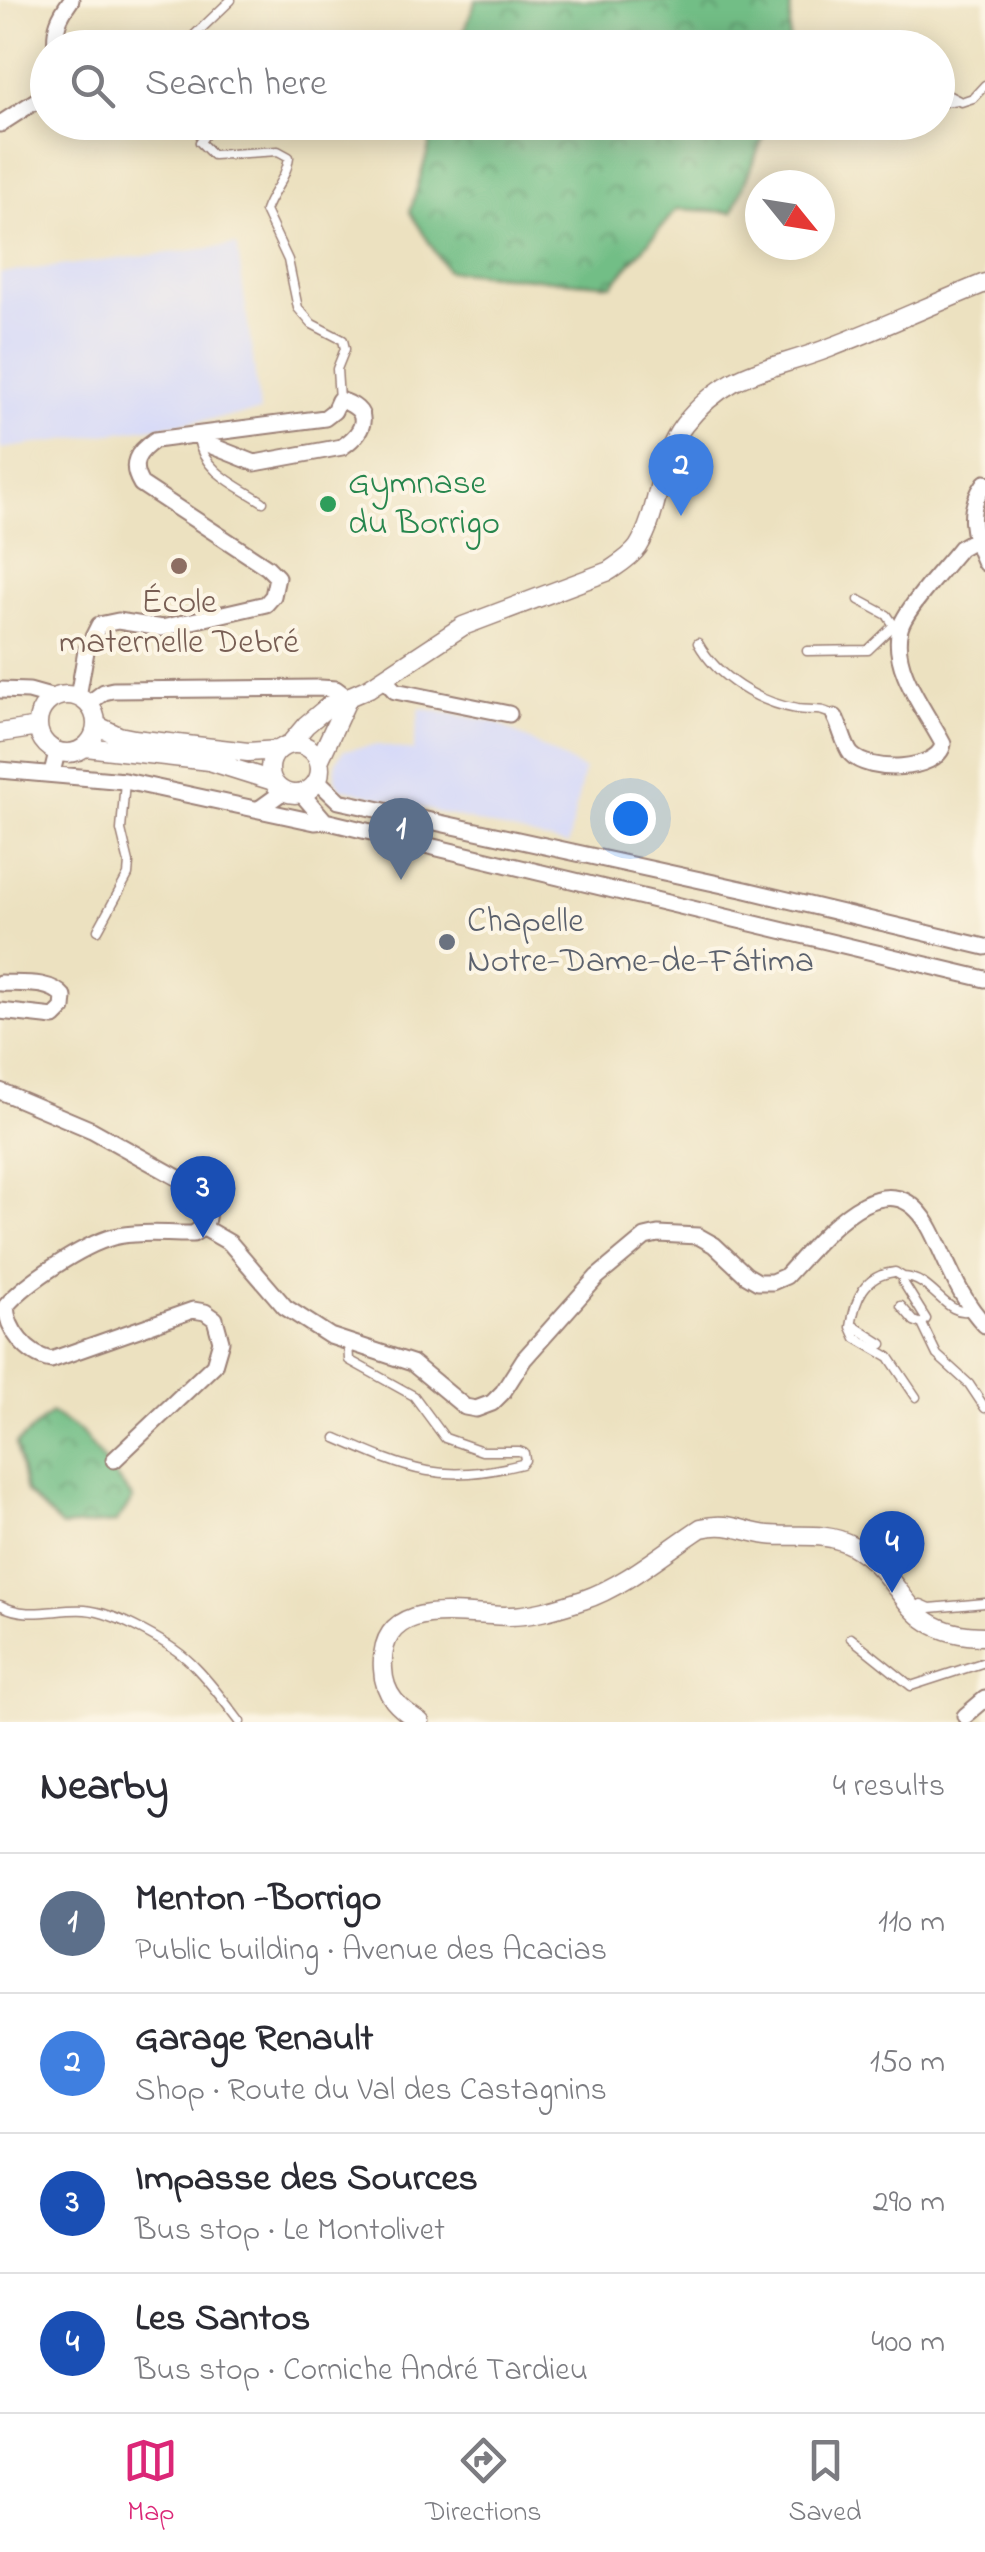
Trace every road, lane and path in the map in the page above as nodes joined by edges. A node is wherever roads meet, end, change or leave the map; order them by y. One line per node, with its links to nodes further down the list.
1 (71, 0): 3 (street)
2 (231, 0): 4 (lane)
3 (55, 30)
4 (200, 30)
5 (985, 85): 6 (lane)
6 (957, 100)
7 (30, 105): 8 (street)
8 (0, 124)
9 (201, 140): 11 (lane)
10 (985, 284): 21 (street)
11 (339, 400): 12 (street); 12 (street)
12 (198, 435): 14 (lane); 25 (street)
13 (985, 484): 15 (street)
14 (263, 502)
15 (974, 540): 16 (street); 18 (street)
16 (985, 563)
17 (859, 600): 18 (lane)
18 (898, 628): 20 (lane); 27 (street)
19 (698, 643): 27 (lane)
20 (808, 651)
21 (376, 684): 24 (street); 26 (street)
22 (0, 690): 23 (street)
23 (54, 698): 25 (street); 29 (street)
24 (348, 698): 25 (street); 32 (street); 34 (street)
25 (83, 700): 28 (street)
26 (509, 714)
27 (835, 718)
28 (96, 724): 31 (street); 32 (street)
29 (38, 727): 30 (street); 33 (street)
30 (0, 734)
31 (86, 747): 33 (street); 39 (street)
32 (284, 747): 34 (street); 39 (street)
33 (57, 752): 36 (street)
34 (319, 761): 38 (street)
35 (0, 770): 36 (street)
36 (52, 773): 37 (street)
37 (126, 781): 40 (street); 42 (lane)
38 (318, 781): 39 (street); 43 (street)
39 (286, 789): 40 (street); 41 (street)
40 (259, 809): 41 (street)
41 (325, 821): 44 (street)
42 (98, 930)
43 (985, 948)
44 (985, 978)
45 (0, 982): 46 (street)
46 (0, 1011)
47 (0, 1091): 48 (street)
48 (204, 1228): 55 (street); 60 (street)
49 (903, 1277): 51 (lane); 52 (lane); 53 (lane)
50 (901, 1306): 53 (lane)
51 (970, 1310): 54 (street); 55 (street)
52 (851, 1324): 56 (lane); 57 (lane)
53 (922, 1324): 58 (lane)
54 (985, 1325)
55 (348, 1343): 59 (lane)
56 (882, 1344)
57 (916, 1397)
58 (985, 1408)
59 (336, 1438)
60 (114, 1460)
61 (985, 1603): 63 (lane)
62 (0, 1605): 69 (lane)
63 (914, 1611): 64 (street); 70 (street)
64 (985, 1636)
65 (851, 1638): 66 (lane)
66 (985, 1662)
67 (985, 1699): 68 (street)
68 (964, 1719)
69 (240, 1722)
70 (420, 1722)

